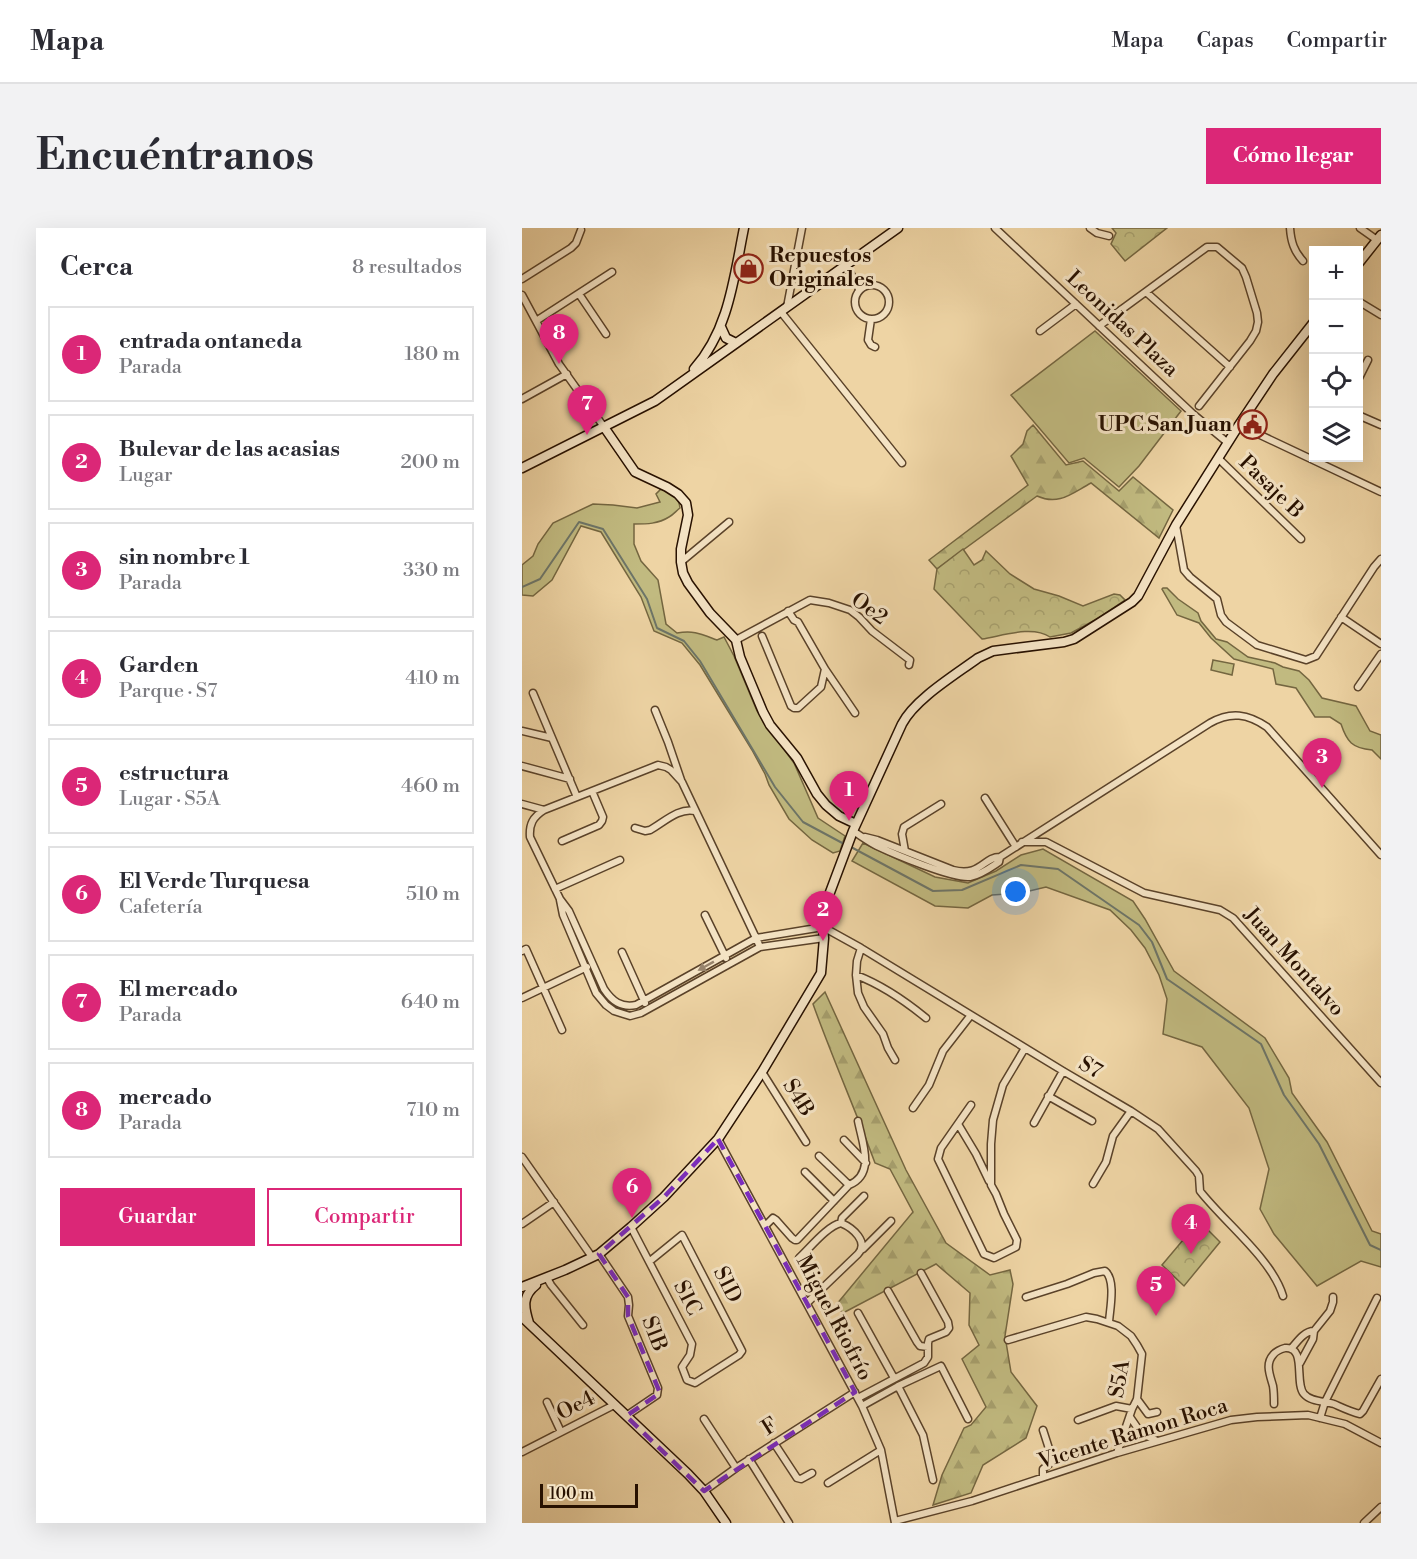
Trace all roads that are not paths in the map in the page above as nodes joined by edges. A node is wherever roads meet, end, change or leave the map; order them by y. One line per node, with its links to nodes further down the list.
1 (744, 228): 27 (street)
2 (802, 228): 22 (street)
3 (898, 228): 13 (street)
4 (995, 228): 20 (street, Leonidas Plaza)
5 (1090, 228): 9 (street)
6 (1290, 228): 12 (street)
7 (1360, 228): 10 (street)
8 (581, 230): 15 (street)
9 (1109, 236)
10 (1379, 238): 11 (street)
11 (1363, 259)
12 (1303, 261)
13 (846, 266): 16 (street); 22 (street)
14 (612, 272): 18 (street)
15 (522, 279)
16 (859, 289): 24 (street); 24 (street)
17 (1146, 292): 26 (street); 34 (street); 34 (street)
18 (579, 294): 25 (street); 30 (street)
19 (522, 295): 25 (street)
20 (1076, 304): 26 (street, Leonidas Plaza); 29 (street)
21 (1363, 304): 23 (street)
22 (784, 310): 31 (street); 48 (street)
23 (1381, 315)
24 (871, 320): 32 (street)
25 (536, 321): 36 (street)
26 (1099, 326): 44 (street, Leonidas Plaza)
27 (721, 327): 31 (street); 37 (street)
28 (1309, 328): 41 (street)
29 (1040, 332)
30 (606, 334)
31 (736, 343): 37 (street)
32 (875, 346)
33 (1368, 360): 35 (street)
34 (1230, 367): 39 (street)
35 (1363, 371)
36 (567, 374): 38 (street); 43 (street)
37 (680, 384): 43 (street)
38 (522, 399)
39 (1199, 406)
40 (1363, 417): 42 (street)
41 (1239, 425): 44 (street); 45 (street)
42 (1381, 425)
43 (604, 427): 49 (street); 55 (street)
44 (1228, 443): 46 (street)
45 (1309, 455)
46 (1219, 459): 52 (street); 53 (street, Pasaje B)
47 (1325, 462): 50 (street)
48 (902, 463)
49 (522, 468)
50 (1381, 492)
51 (729, 522): 55 (street)
52 (1176, 525): 57 (street); 83 (street)
53 (1300, 539)
54 (1381, 559): 57 (street)
55 (681, 562): 59 (street)
56 (791, 609): 59 (street, Oe2); 62 (street, Oe2); 63 (street)
57 (1341, 617): 60 (street)
58 (762, 636): 65 (street)
59 (736, 640): 83 (street)
60 (1381, 644)
61 (1381, 654): 66 (street)
62 (909, 665)
63 (825, 669): 64 (street); 65 (street)
64 (836, 685): 65 (street); 69 (street)
65 (821, 687)
66 (1358, 687)
67 (533, 693): 71 (street)
68 (655, 710): 74 (street)
69 (855, 713)
70 (522, 731): 71 (street)
71 (552, 738): 73 (street)
72 (522, 766): 73 (street)
73 (570, 779): 76 (street)
74 (682, 782): 75 (street); 81 (street)
75 (592, 791): 76 (street); 85 (street)
76 (577, 797): 80 (street)
77 (985, 798): 87 (street)
78 (522, 804): 80 (street)
79 (941, 804): 88 (street)
80 (544, 810): 92 (street)
81 (695, 811): 82 (street); 96 (street)
82 (635, 828)
83 (853, 831): 84 (street); 95 (street)
84 (865, 837): 88 (street); 90 (street)
85 (561, 841)
86 (1022, 842): 87 (street); 89 (street); 122 (street, Juan Montalvo)
87 (1016, 847): 90 (street)
88 (905, 851): 90 (street)
89 (1381, 855)
90 (1000, 857)
91 (620, 860): 92 (street)
92 (555, 889): 93 (street)
93 (560, 899): 98 (street); 100 (street)
94 (705, 915): 104 (street)
95 (823, 927): 96 (street); 97 (street); 101 (street, S7)
96 (756, 938): 99 (street); 104 (street)
97 (824, 938): 99 (street); 121 (street)
98 (584, 946): 100 (street); 106 (street)
99 (760, 946): 105 (street)
100 (577, 948): 107 (street)
101 (861, 948): 108 (street); 115 (street, S7)
102 (522, 951): 111 (street)
103 (621, 952): 113 (street)
104 (725, 956): 105 (street); 109 (street, one-way to 109)
105 (729, 964): 110 (street)
106 (593, 965): 107 (street); 113 (street)
107 (585, 968): 111 (street); 114 (street)
108 (856, 975): 116 (street); 119 (street)
109 (682, 979): 110 (street); 113 (street)
110 (687, 987): 114 (street)
111 (543, 988): 112 (street); 117 (street)
112 (522, 998)
113 (644, 1001): 114 (street)
114 (649, 1008)
115 (971, 1015): 118 (street, S7); 125 (street)
116 (926, 1018)
117 (562, 1030)
118 (1024, 1048): 120 (street, S7); 134 (street)
119 (895, 1060)
120 (1063, 1071): 123 (street); 126 (street, S7)
121 (762, 1072): 131 (street); 133 (street, S4B)
122 (1381, 1083)
123 (1048, 1096): 128 (street); 129 (street)
124 (971, 1105): 130 (street)
125 (913, 1108)
126 (1131, 1111): 140 (street); 159 (street, S7)
127 (858, 1121): 138 (street)
128 (1092, 1121)
129 (1034, 1123)
130 (958, 1124): 135 (street); 142 (street)
131 (718, 1139): 149 (street, Miguel Riofrío); 150 (street)
132 (844, 1140): 138 (street)
133 (806, 1142)
134 (991, 1151): 135 (street); 142 (street)
135 (976, 1154): 142 (street)
136 (819, 1156): 141 (street)
137 (522, 1157): 145 (street, S1B)
138 (866, 1163): 141 (street)
139 (806, 1172): 144 (street)
140 (1093, 1184)
141 (849, 1185): 144 (street)
142 (991, 1185)
143 (864, 1196): 147 (street)
144 (834, 1201): 149 (street)
145 (554, 1202): 148 (street); 152 (street, S1B)
146 (891, 1221): 151 (street)
147 (841, 1223): 151 (street); 153 (street)
148 (522, 1224)
149 (765, 1226): 163 (street, Miguel Riofrío)
150 (632, 1227): 152 (street); 154 (street, S1C)
151 (862, 1249): 163 (street)
152 (596, 1256): 156 (street); 187 (street, S1B)
153 (799, 1258)
154 (650, 1261): 176 (street, S1C); 176 (street, S1D)
155 (921, 1273): 171 (street, F)
156 (548, 1278): 157 (street); 167 (street); 168 (street)
157 (522, 1287)
158 (888, 1292): 171 (street)
159 (1283, 1296)
160 (1026, 1297): 166 (street)
161 (1333, 1297): 169 (street)
162 (1377, 1298): 181 (street)
163 (807, 1303): 178 (street, Miguel Riofrío)
164 (858, 1313): 174 (street)
165 (522, 1317): 167 (street)
166 (1109, 1322): 170 (street, S5A); 179 (street, S5A)
167 (529, 1324): 183 (street)
168 (583, 1325)
169 (1314, 1331): 172 (street); 173 (street)
170 (1008, 1340)
171 (928, 1347): 174 (street, F)
172 (1291, 1349): 173 (street); 182 (street)
173 (1299, 1363): 181 (street)
174 (894, 1378): 178 (street, F)
175 (1381, 1379): 181 (street)
176 (691, 1382)
177 (898, 1386): 184 (street); 191 (street); 205 (street)
178 (856, 1395): 184 (street, Miguel Riofrío); 196 (street, F)
179 (1137, 1399): 185 (street, S5A); 186 (street)
180 (547, 1402): 194 (street)
181 (1325, 1402): 189 (street)
182 (1274, 1404)
183 (614, 1405): 187 (street); 194 (street, Oe4)
184 (862, 1406): 198 (street, Miguel Riofrío)
185 (1132, 1409): 188 (street, S5A); 192 (street)
186 (1157, 1412)
187 (626, 1416): 207 (street)
188 (1130, 1416): 195 (street); 200 (street, S5A)
189 (1320, 1418): 195 (street, Vicente Ramon Roca); 197 (street, Vicente Ramon Roca)
190 (704, 1419): 202 (street)
191 (968, 1419)
192 (1078, 1420)
193 (1043, 1430): 204 (street)
194 (561, 1432): 199 (street, Oe4)
195 (1157, 1441): 200 (street, Vicente Ramon Roca)
196 (774, 1443): 201 (street, F); 203 (street)
197 (1381, 1443)
198 (881, 1450): 206 (street); 209 (street, Miguel Riofrío)
199 (522, 1452)
200 (1117, 1453): 204 (street, Vicente Ramon Roca)
201 (749, 1459): 202 (street, F); 211 (street)
202 (736, 1468): 207 (street, F)
203 (812, 1473)
204 (1043, 1477): 209 (street, Vicente Ramon Roca)
205 (933, 1480)
206 (828, 1483)
207 (704, 1491): 210 (street)
208 (1381, 1507): 212 (street)
209 (895, 1522)
210 (726, 1523)
211 (789, 1523)
212 (1364, 1523)

